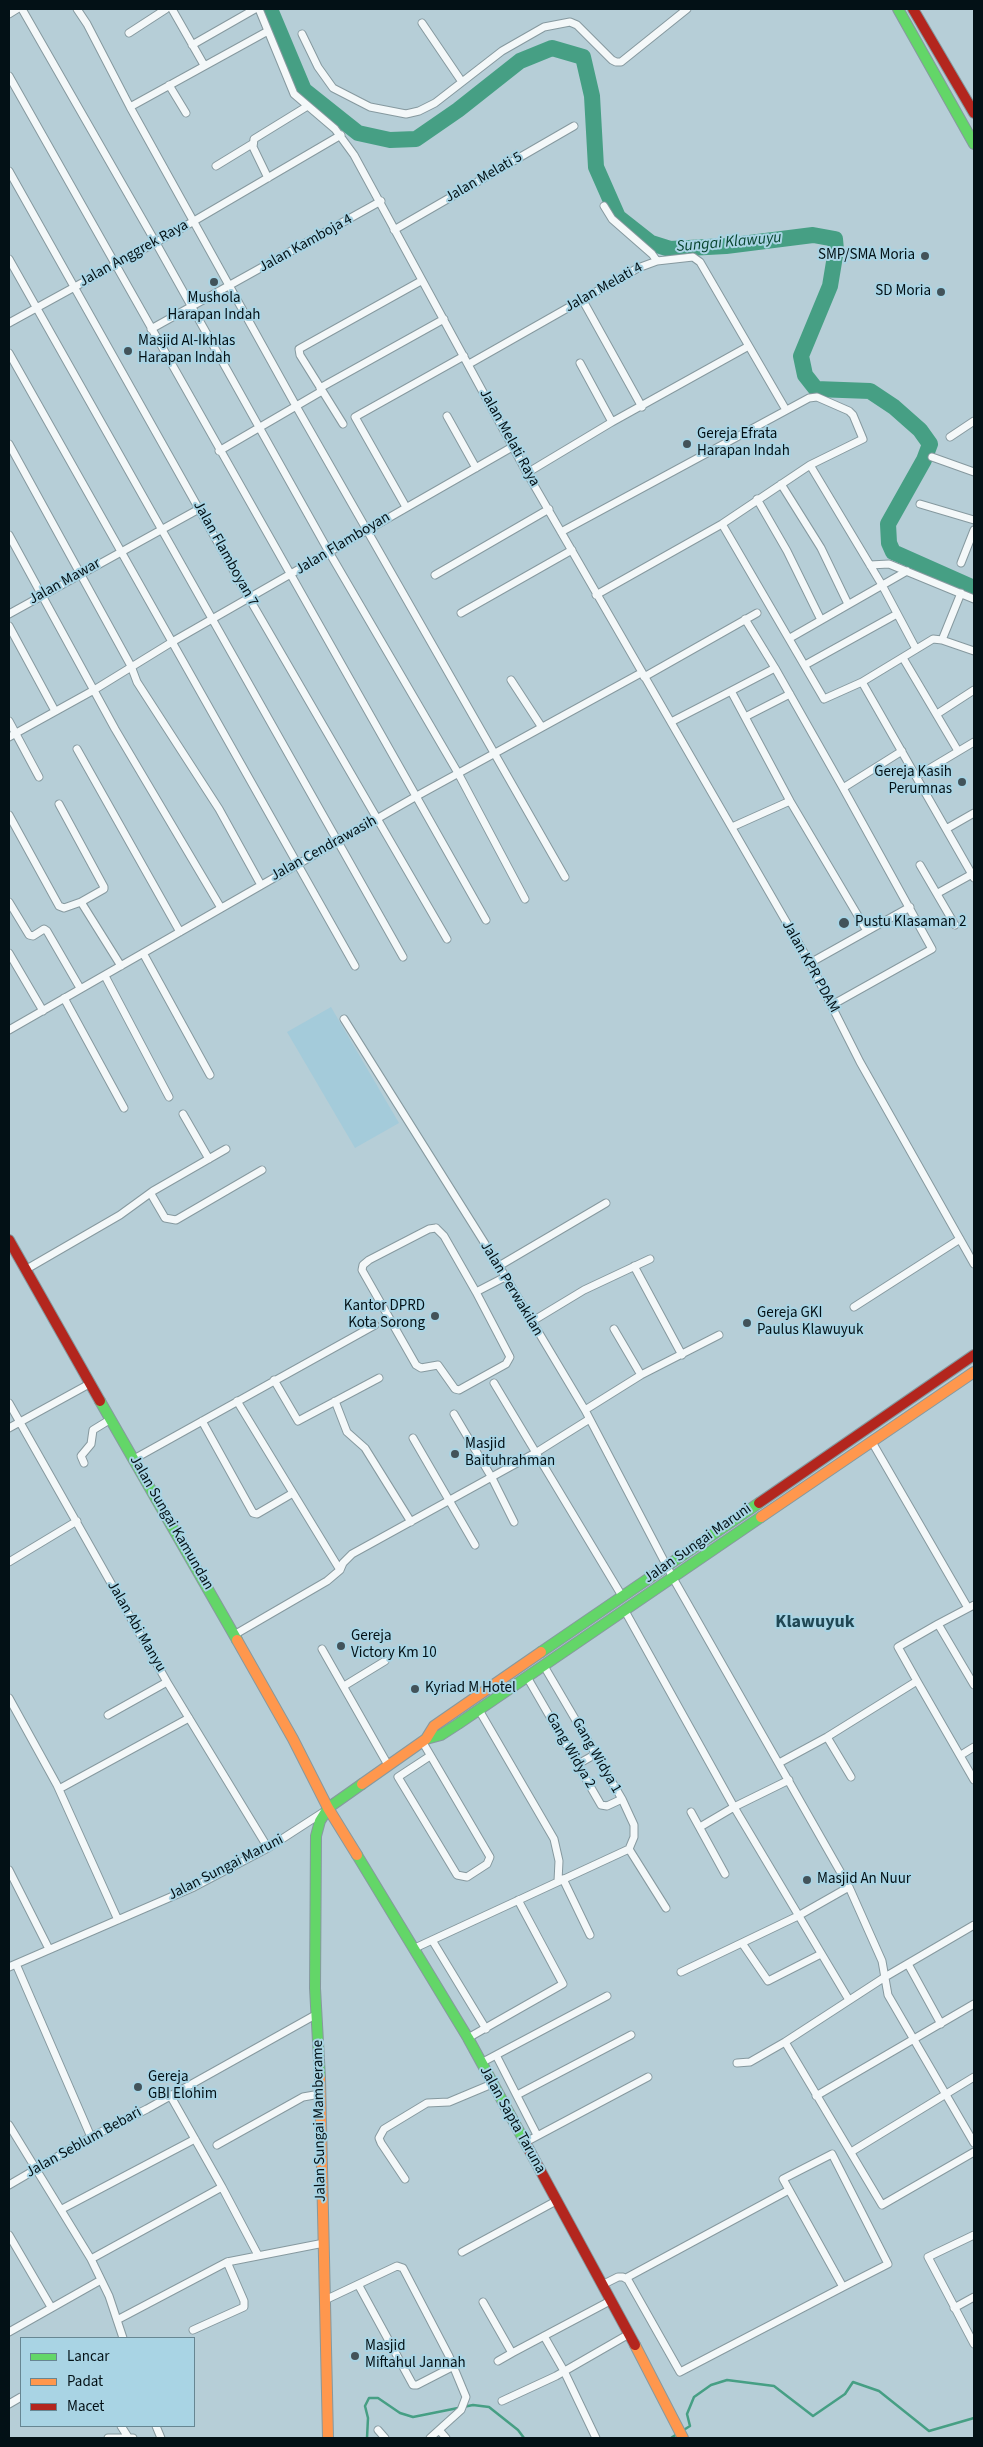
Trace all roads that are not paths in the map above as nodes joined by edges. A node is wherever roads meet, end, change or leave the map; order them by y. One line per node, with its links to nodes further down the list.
1 (17, 9): 11 (street)
2 (22, 9): 36 (street)
3 (77, 9): 21 (street)
4 (166, 9): 14 (street)
5 (172, 9): 16 (street)
6 (255, 9): 16 (street)
7 (259, 9): 13 (street)
8 (687, 9): 19 (street)
9 (898, 9): 28 (main road)
10 (913, 9): 24 (main road)
11 (9, 14)
12 (422, 23): 19 (street)
13 (268, 31): 17 (street); 22 (street)
14 (129, 33)
15 (302, 34): 19 (street)
16 (192, 45): 17 (street)
17 (204, 65): 20 (street)
18 (9, 76): 39 (street)
19 (462, 82)
20 (169, 85): 21 (street); 23 (street)
21 (130, 107): 34 (street)
22 (306, 107): 26 (street); 27 (street)
23 (186, 113)
24 (974, 113)
25 (574, 126): 35 (street, Jalan Melati 5)
26 (341, 135): 31 (street); 32 (street, Jalan Melati Raya)
27 (252, 144): 29 (street); 31 (street)
28 (974, 144)
29 (216, 166)
30 (9, 171): 42 (street, Jalan Flamboyan 7)
31 (268, 178): 34 (street)
32 (381, 201): 35 (street, Jalan Melati Raya); 41 (street, Jalan Kamboja 4)
33 (604, 206): 38 (street)
34 (194, 221): 36 (street, Jalan Anggrek Raya); 41 (street, Jalan Anggrek Raya)
35 (394, 230): 40 (street, Jalan Melati Raya)
36 (156, 243): 39 (street, Jalan Anggrek Raya); 44 (street)
37 (9, 259): 45 (street)
38 (657, 261): 43 (street, Jalan Melati 4); 49 (street, Jalan Melati 4)
39 (116, 265): 42 (street, Jalan Anggrek Raya); 48 (street)
40 (421, 281): 46 (street, Jalan Melati Raya); 54 (street)
41 (230, 286): 44 (street, Jalan Kamboja 4); 55 (street, Jalan Anggrek Raya)
42 (75, 287): 45 (street, Jalan Anggrek Raya); 76 (street, Jalan Flamboyan 7)
43 (582, 299): 52 (street, Jalan Melati 4); 56 (street)
44 (191, 308): 48 (street, Jalan Kamboja 4); 62 (street)
45 (37, 309): 47 (street, Jalan Anggrek Raya); 81 (street)
46 (444, 320): 51 (street, Jalan Melati Raya); 54 (street)
47 (9, 324)
48 (151, 329): 66 (street)
49 (748, 347): 56 (street); 57 (street, Jalan Melati 4)
50 (9, 353): 86 (street)
51 (464, 356): 52 (street, Jalan Melati Raya); 75 (street)
52 (469, 364): 65 (street, Jalan Melati Raya)
53 (580, 364): 60 (street)
54 (321, 389): 55 (street); 61 (street)
55 (296, 406): 62 (street); 80 (street, Jalan Anggrek Raya)
56 (642, 406): 60 (street)
57 (786, 410): 68 (street); 83 (street)
58 (447, 416): 69 (street)
59 (974, 421): 63 (street)
60 (612, 422): 71 (street)
61 (343, 424)
62 (258, 428): 66 (street); 87 (street)
63 (950, 437)
64 (9, 444): 91 (street)
65 (514, 446): 69 (street, Jalan Flamboyan); 71 (street, Jalan Melati Raya)
66 (219, 451): 93 (street)
67 (932, 456): 70 (street)
68 (810, 465): 72 (street); 89 (street)
69 (476, 468): 75 (street, Jalan Flamboyan)
70 (974, 472)
71 (527, 474): 77 (street, Jalan Melati Raya)
72 (781, 484): 73 (street); 100 (street)
73 (757, 500): 79 (street); 107 (street)
74 (920, 504): 78 (street)
75 (406, 506): 80 (street, Jalan Flamboyan)
76 (199, 509): 81 (street, Jalan Mawar); 98 (street, Jalan Flamboyan 7)
77 (549, 509): 83 (street, Jalan Melati Raya); 92 (street)
78 (974, 520)
79 (722, 524): 97 (street); 109 (street)
80 (368, 529): 87 (street, Jalan Flamboyan); 136 (street, Jalan Anggrek Raya)
81 (161, 530): 86 (street, Jalan Mawar); 105 (street)
82 (974, 530): 88 (street)
83 (561, 532): 85 (street, Jalan Melati Raya)
84 (9, 536): 96 (street)
85 (572, 550): 97 (street, Jalan Melati Raya); 101 (street)
86 (122, 552): 91 (street, Jalan Mawar); 111 (street)
87 (329, 552): 93 (street, Jalan Flamboyan); 137 (street)
88 (961, 563)
89 (870, 565): 90 (street); 94 (street)
90 (907, 571): 94 (street); 95 (street)
91 (81, 573): 96 (street, Jalan Mawar); 116 (street)
92 (435, 575)
93 (290, 576): 98 (street, Jalan Flamboyan); 141 (street)
94 (882, 585): 100 (street); 104 (street)
95 (961, 593): 99 (street); 110 (street)
96 (42, 595): 103 (street, Jalan Mawar); 121 (street)
97 (596, 595): 118 (street, Jalan Melati Raya)
98 (249, 598): 105 (street, Jalan Flamboyan); 146 (street, Jalan Flamboyan 7)
99 (974, 599)
100 (848, 604): 107 (street)
101 (461, 613)
102 (756, 613): 106 (street, Jalan Cendrawasih)
103 (9, 614)
104 (897, 614): 112 (street); 115 (street)
105 (211, 619): 111 (street, Jalan Flamboyan); 149 (street)
106 (745, 619): 117 (street); 118 (street, Jalan Cendrawasih)
107 (821, 620): 109 (street)
108 (9, 626): 125 (street)
109 (790, 638): 115 (street)
110 (942, 640): 112 (street); 113 (street)
111 (172, 642): 116 (street, Jalan Flamboyan); 150 (street)
112 (916, 650): 114 (street)
113 (974, 651)
114 (903, 658): 120 (street); 126 (street)
115 (805, 664): 120 (street)
116 (131, 666): 121 (street, Jalan Flamboyan); 154 (street)
117 (775, 668): 123 (street); 124 (street)
118 (642, 675): 129 (street, Jalan KPR PDAM); 130 (street, Jalan Cendrawasih)
119 (511, 680): 130 (street)
120 (862, 682): 134 (street)
121 (94, 690): 125 (street, Jalan Flamboyan); 160 (street)
122 (974, 690): 126 (street)
123 (731, 691): 127 (street); 129 (street)
124 (790, 694): 127 (street); 140 (street)
125 (55, 711): 131 (street, Jalan Flamboyan)
126 (937, 714): 135 (street)
127 (745, 717): 142 (street)
128 (9, 721): 131 (street)
129 (671, 722): 147 (street, Jalan KPR PDAM)
130 (541, 726): 136 (street, Jalan Cendrawasih)
131 (12, 735): 139 (street)
132 (974, 742): 135 (street)
133 (77, 749): 164 (street)
134 (902, 751): 138 (street); 140 (street)
135 (958, 751): 138 (street)
136 (495, 753): 137 (street, Jalan Cendrawasih); 153 (street, Jalan Anggrek Raya)
137 (458, 773): 141 (street, Jalan Cendrawasih); 156 (street)
138 (917, 776): 148 (street)
139 (39, 777)
140 (843, 788): 159 (street)
141 (415, 797): 146 (street, Jalan Cendrawasih); 161 (street)
142 (790, 801): 147 (street); 163 (street)
143 (59, 804): 158 (street)
144 (974, 813): 148 (street)
145 (9, 815): 158 (street)
146 (376, 820): 149 (street, Jalan Cendrawasih); 165 (street, Jalan Flamboyan 7)
147 (732, 828): 169 (street, Jalan KPR PDAM)
148 (946, 829): 152 (street)
149 (339, 841): 150 (street, Jalan Cendrawasih); 168 (street)
150 (299, 864): 154 (street, Jalan Cendrawasih); 171 (street)
151 (920, 865): 155 (street)
152 (974, 875): 155 (street)
153 (566, 877)
154 (261, 884): 160 (street, Jalan Cendrawasih)
155 (938, 893): 162 (street)
156 (525, 899)
157 (9, 902): 173 (street)
158 (82, 902): 170 (street)
159 (910, 907): 163 (street); 175 (street)
160 (221, 908): 164 (street, Jalan Cendrawasih)
161 (486, 920)
162 (955, 925)
163 (867, 931): 169 (street)
164 (180, 932): 167 (street, Jalan Cendrawasih)
165 (447, 939)
166 (9, 953): 176 (street)
167 (143, 953): 170 (street, Jalan Cendrawasih); 179 (street)
168 (404, 957)
169 (810, 963): 175 (street, Jalan KPR PDAM)
170 (121, 966): 172 (street, Jalan Cendrawasih)
171 (355, 966)
172 (105, 976): 173 (street, Jalan Cendrawasih); 180 (street)
173 (80, 988): 174 (street, Jalan Cendrawasih)
174 (64, 998): 176 (street, Jalan Cendrawasih); 181 (street)
175 (832, 1005): 189 (street, Jalan KPR PDAM)
176 (43, 1011): 178 (street, Jalan Cendrawasih)
177 (344, 1019): 192 (street, Jalan Perwakilan)
178 (9, 1030)
179 (210, 1075)
180 (169, 1097)
181 (124, 1108)
182 (183, 1114): 184 (street)
183 (226, 1149): 184 (street)
184 (208, 1159): 186 (street)
185 (262, 1170): 186 (street)
186 (151, 1194): 194 (street)
187 (606, 1203): 192 (street)
188 (9, 1240): 194 (main road, Jalan Sungai Kamundan)
189 (960, 1240): 191 (street, Jalan KPR PDAM); 197 (street)
190 (650, 1259): 193 (street)
191 (974, 1264)
192 (499, 1266): 195 (street, Jalan Perwakilan)
193 (634, 1266): 198 (street); 202 (street)
194 (26, 1270): 209 (main road, Jalan Sungai Kamundan)
195 (505, 1277): 196 (street); 198 (street, Jalan Perwakilan)
196 (476, 1292): 196 (street)
197 (854, 1306)
198 (531, 1322): 213 (street, Jalan Perwakilan)
199 (375, 1324): 207 (street)
200 (614, 1329): 205 (street)
201 (719, 1335): 202 (street)
202 (682, 1355): 205 (street)
203 (974, 1355): 233 (main road, Jalan Sungai Maruni)
204 (974, 1372): 221 (main road, Jalan Sungai Maruni)
205 (641, 1375): 213 (street)
206 (378, 1378): 211 (street)
207 (274, 1380): 210 (street); 211 (street)
208 (494, 1383): 222 (street)
209 (91, 1384): 215 (main road, Jalan Sungai Kamundan); 217 (street)
210 (238, 1401): 218 (street); 226 (street)
211 (335, 1401): 229 (street)
212 (9, 1403): 217 (street, Jalan Abi Manyu)
213 (585, 1410): 216 (street, Jalan Perwakilan)
214 (454, 1414): 225 (street)
215 (111, 1419): 223 (main road, Jalan Sungai Kamundan); 224 (street)
216 (588, 1420): 222 (street); 233 (street, Jalan Perwakilan)
217 (20, 1422): 219 (street); 228 (street, Jalan Abi Manyu)
218 (202, 1422): 223 (street); 226 (street)
219 (9, 1428)
220 (413, 1438): 227 (street)
221 (872, 1442): 235 (main road, Jalan Sungai Maruni); 237 (street)
222 (537, 1452): 225 (street); 236 (street)
223 (134, 1459): 240 (main road, Jalan Sungai Kamundan)
224 (84, 1463)
225 (492, 1478): 227 (street); 230 (street)
226 (293, 1493): 234 (street)
227 (450, 1499): 229 (street); 231 (street)
228 (77, 1522): 232 (street); 246 (street, Jalan Abi Manyu)
229 (411, 1522): 234 (street)
230 (514, 1522)
231 (475, 1545)
232 (9, 1562)
233 (666, 1566): 235 (street, Jalan Perwakilan); 236 (main road, Jalan Sungai Maruni)
234 (340, 1570): 240 (street)
235 (673, 1578): 238 (main road, Jalan Sungai Maruni); 259 (street, Jalan Perwakilan)
236 (622, 1596): 254 (main road, Jalan Sungai Maruni)
237 (971, 1607): 239 (street)
238 (624, 1611): 243 (main road, Jalan Sungai Maruni); 267 (street)
239 (938, 1624): 245 (street); 247 (street)
240 (234, 1635): 268 (main road, Jalan Sungai Kamundan)
241 (322, 1649): 248 (street)
242 (384, 1661): 248 (street)
243 (544, 1666): 244 (main road, Jalan Sungai Maruni); 256 (street, Gang Widya 1)
244 (527, 1677): 250 (main road, Jalan Sungai Maruni); 260 (street, Gang Widya 2)
245 (917, 1681): 253 (street); 257 (street)
246 (167, 1682): 251 (street); 252 (street, Jalan Abi Manyu)
247 (974, 1684)
248 (344, 1686): 261 (street)
249 (9, 1698): 265 (street)
250 (479, 1710): 254 (main road, Jalan Sungai Maruni); 275 (street)
251 (108, 1715)
252 (189, 1718): 265 (street); 271 (street, Jalan Abi Manyu)
253 (827, 1737): 259 (street); 262 (street)
254 (424, 1740): 258 (street); 261 (main road, Jalan Sungai Maruni)
255 (974, 1747): 257 (street)
256 (596, 1754): 260 (street); 266 (street, Gang Widya 1)
257 (961, 1755): 264 (street)
258 (430, 1756): 258 (street)
259 (779, 1763): 263 (street, Jalan Perwakilan)
260 (578, 1764): 266 (street, Gang Widya 2)
261 (388, 1765): 268 (main road, Jalan Sungai Maruni)
262 (851, 1777)
263 (789, 1780): 267 (street); 276 (street, Jalan Perwakilan)
264 (974, 1780)
265 (59, 1790): 280 (street)
266 (622, 1799): 272 (street, Gang Widya 1)
267 (734, 1807): 270 (street); 279 (street)
268 (328, 1808): 271 (street, Jalan Sungai Maruni); 285 (main road, Jalan Sapta Taruna); 296 (main road, Jalan Sungai Mamberame)
269 (691, 1812): 270 (street)
270 (700, 1827): 274 (street)
271 (268, 1848): 280 (street, Jalan Sungai Maruni)
272 (629, 1849): 275 (street); 278 (street)
273 (9, 1870): 286 (street)
274 (725, 1874)
275 (560, 1880): 277 (street); 282 (street)
276 (849, 1887): 279 (street); 292 (street, Jalan Perwakilan)
277 (518, 1900): 283 (street); 298 (street)
278 (666, 1908)
279 (798, 1916): 284 (street); 287 (street)
280 (118, 1920): 286 (street, Jalan Sungai Maruni)
281 (974, 1925): 289 (street)
282 (590, 1936)
283 (432, 1940): 285 (street); 298 (street)
284 (742, 1944): 287 (street); 291 (street)
285 (415, 1948): 300 (main road, Jalan Sapta Taruna)
286 (49, 1949): 288 (street, Jalan Sungai Maruni)
287 (821, 1954): 294 (street)
288 (16, 1964): 290 (street, Jalan Sungai Maruni); 316 (street)
289 (908, 1964): 292 (street); 297 (street)
290 (9, 1967)
291 (681, 1972)
292 (885, 1977): 294 (street); 301 (street, Jalan Perwakilan)
293 (607, 1996): 303 (street)
294 (848, 2000): 302 (street)
295 (974, 2004): 297 (street)
296 (317, 2014): 310 (main road, Jalan Sungai Mamberame); 311 (street, Jalan Seblum Bebari)
297 (941, 2024): 301 (street)
298 (486, 2029): 300 (street)
299 (631, 2035): 312 (street)
300 (468, 2038): 305 (main road, Jalan Sapta Taruna)
301 (914, 2039): 309 (street, Jalan Perwakilan); 313 (street)
302 (785, 2042): 304 (street); 313 (street)
303 (496, 2056): 305 (street); 312 (street)
304 (737, 2063)
305 (481, 2064): 308 (main road, Jalan Sapta Taruna)
306 (648, 2076): 315 (street)
307 (974, 2077): 309 (street)
308 (492, 2084): 318 (main road, Jalan Sapta Taruna); 324 (street)
309 (946, 2093): 319 (street, Jalan Perwakilan); 321 (street)
310 (320, 2094): 320 (street); 332 (main road, Jalan Sungai Mamberame)
311 (170, 2095): 316 (street, Jalan Seblum Bebari); 317 (street)
312 (517, 2096): 315 (street)
313 (816, 2096): 321 (street)
314 (9, 2125): 323 (street)
315 (538, 2135): 318 (street)
316 (91, 2137): 323 (street, Jalan Seblum Bebari)
317 (195, 2139): 326 (street); 329 (street)
318 (524, 2143): 328 (main road, Jalan Sapta Taruna)
319 (974, 2143)
320 (217, 2144)
321 (851, 2152): 322 (street)
322 (974, 2152)
323 (35, 2169): 325 (street, Jalan Seblum Bebari); 329 (street)
324 (405, 2179)
325 (9, 2185)
326 (222, 2187): 334 (street); 335 (street)
327 (789, 2190): 337 (street); 341 (street); 341 (street)
328 (556, 2201): 333 (street); 339 (main road, Jalan Sapta Taruna)
329 (62, 2209): 335 (street)
330 (9, 2235): 346 (street)
331 (974, 2235): 347 (street)
332 (324, 2243): 334 (street); 343 (main road, Jalan Sungai Mamberame)
333 (462, 2252)
334 (258, 2255): 336 (street)
335 (90, 2259): 338 (street)
336 (227, 2262): 348 (street); 349 (street)
337 (626, 2278): 339 (street); 341 (street)
338 (101, 2280): 346 (street); 348 (street)
339 (602, 2285): 344 (main road, Jalan Sapta Taruna)
340 (359, 2286): 343 (street); 357 (street); 357 (street)
341 (843, 2287)
342 (974, 2297): 347 (street)
343 (325, 2300): 367 (main road, Jalan Sungai Mamberame)
344 (610, 2300): 351 (main road, Jalan Sapta Taruna); 352 (street)
345 (483, 2302): 355 (street)
346 (51, 2307): 350 (street)
347 (954, 2308): 354 (street)
348 (116, 2320): 353 (street)
349 (193, 2330)
350 (9, 2332)
351 (629, 2334): 358 (street); 372 (main road, Jalan Sapta Taruna)
352 (544, 2336): 355 (street); 358 (street)
353 (123, 2337)
354 (974, 2344)
355 (512, 2353): 356 (street)
356 (498, 2361)
357 (454, 2366): 364 (street)
358 (564, 2371): 360 (street); 371 (street)
359 (20, 2398): 361 (street)
360 (502, 2401)
361 (9, 2404)
362 (122, 2427): 366 (street)
363 (378, 2430): 368 (street)
364 (439, 2430): 369 (street); 370 (street)
365 (108, 2438): 366 (street)
366 (131, 2438)
367 (328, 2438)
368 (385, 2438)
369 (430, 2438)
370 (446, 2438)
371 (596, 2438)
372 (683, 2438)

